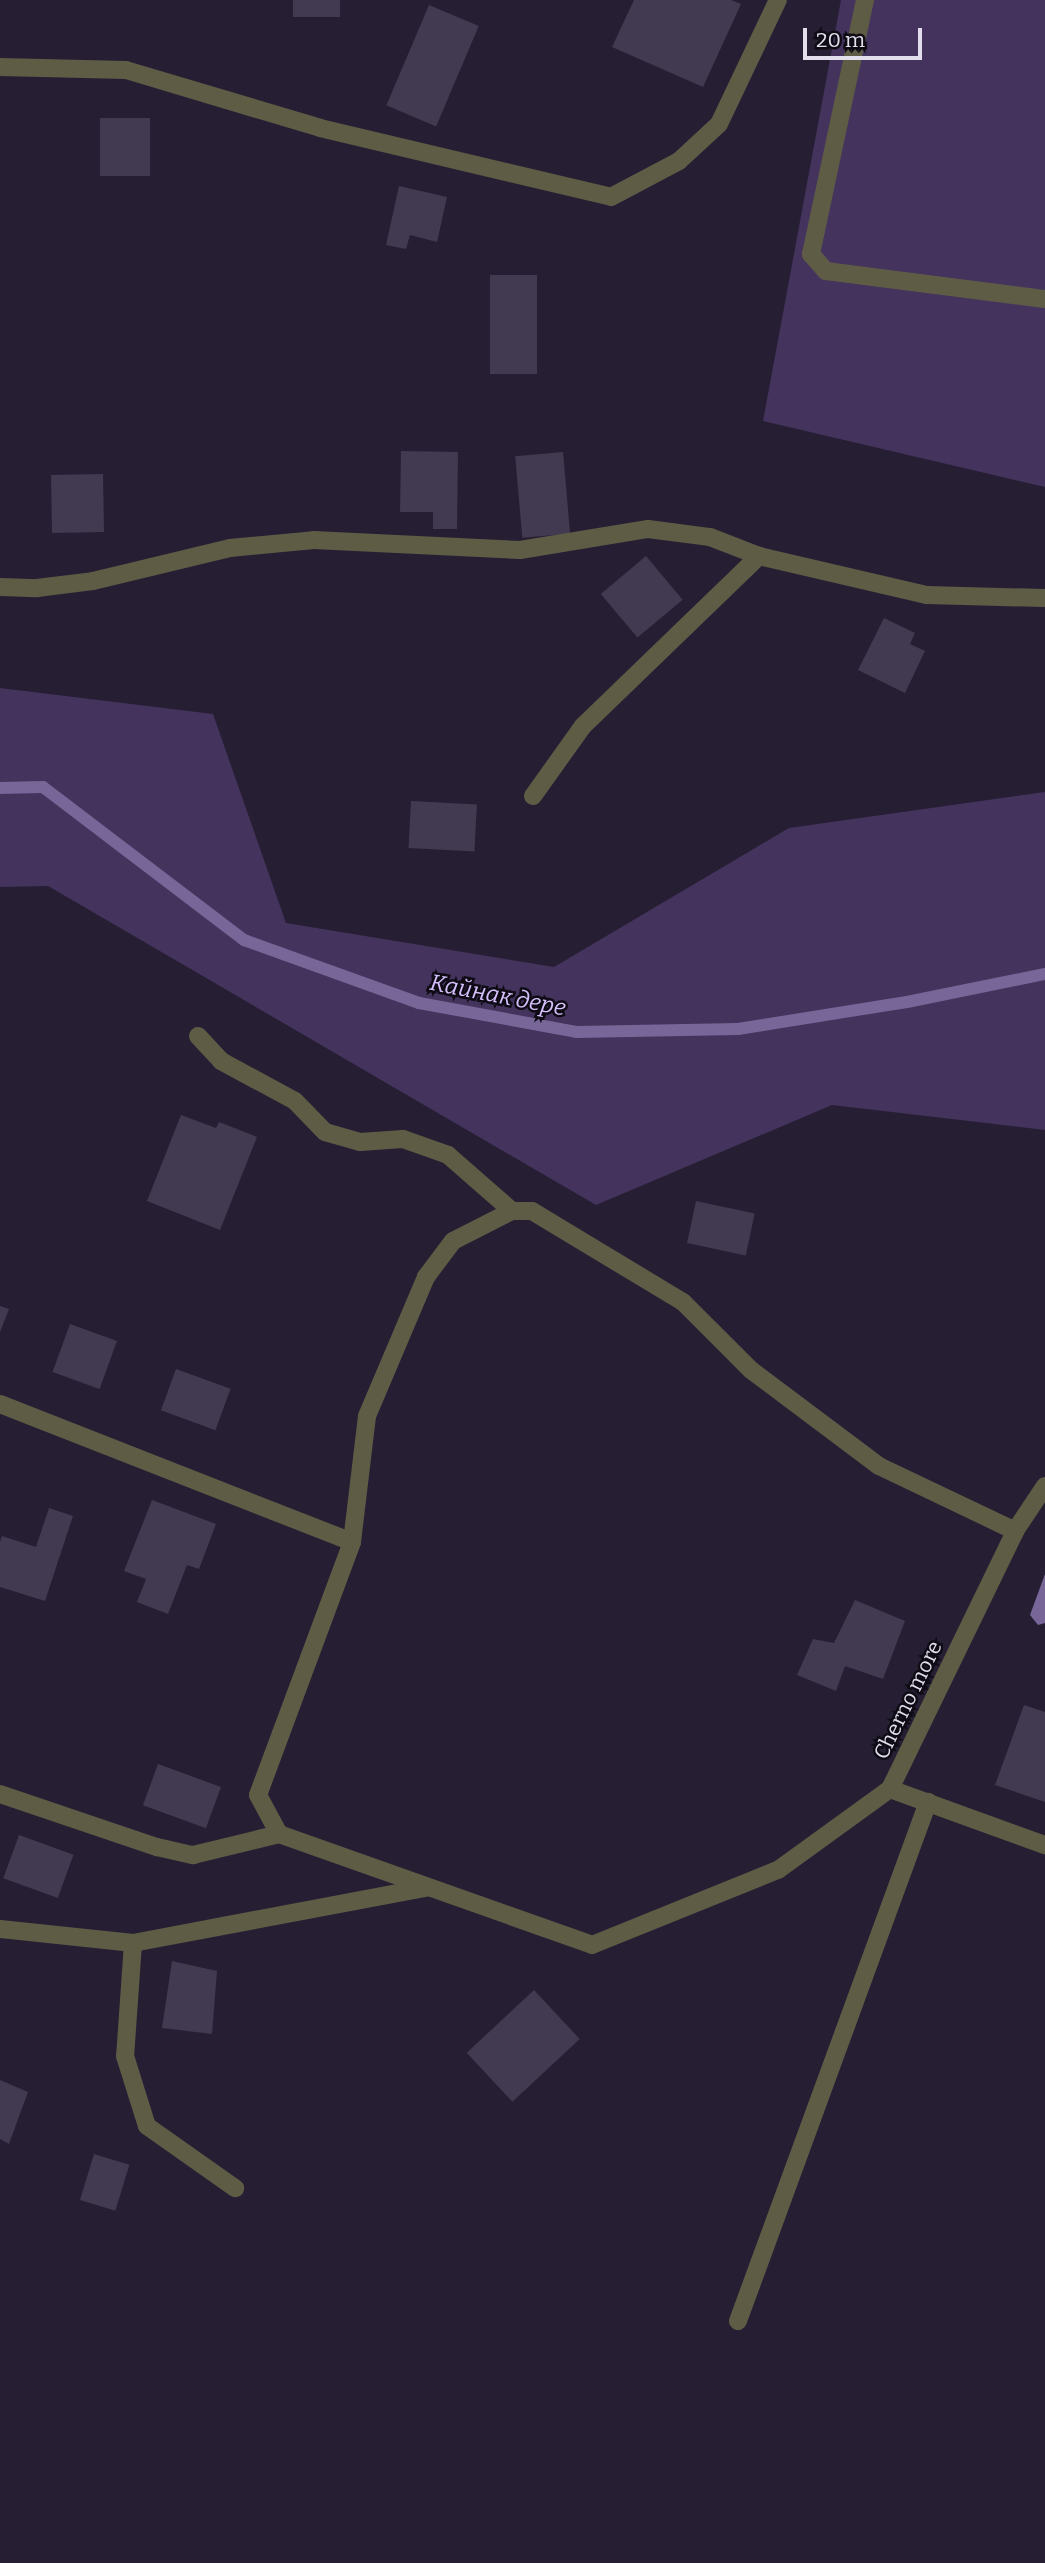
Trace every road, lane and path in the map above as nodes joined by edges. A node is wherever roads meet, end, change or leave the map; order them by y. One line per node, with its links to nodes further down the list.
1 (778, 0): 3 (street)
2 (865, 0): 4 (street)
3 (0, 66)
4 (1045, 299)
5 (759, 556): 6 (street); 7 (street); 8 (street)
6 (0, 587)
7 (1045, 598)
8 (533, 796)
9 (198, 1036): 10 (street)
10 (512, 1211): 13 (street); 14 (street)
11 (0, 1404): 14 (street)
12 (1045, 1486): 13 (street, Cherno more)
13 (1015, 1531): 15 (street, Cherno more)
14 (352, 1542): 18 (street)
15 (890, 1789): 17 (street, Cherno more); 20 (street)
16 (0, 1794): 18 (street)
17 (928, 1802): 19 (street, Cherno more); 24 (street)
18 (279, 1834): 20 (street)
19 (1045, 1846)
20 (428, 1887): 22 (street)
21 (0, 1929): 22 (street)
22 (133, 1943): 23 (street)
23 (236, 2188)
24 (738, 2322)

